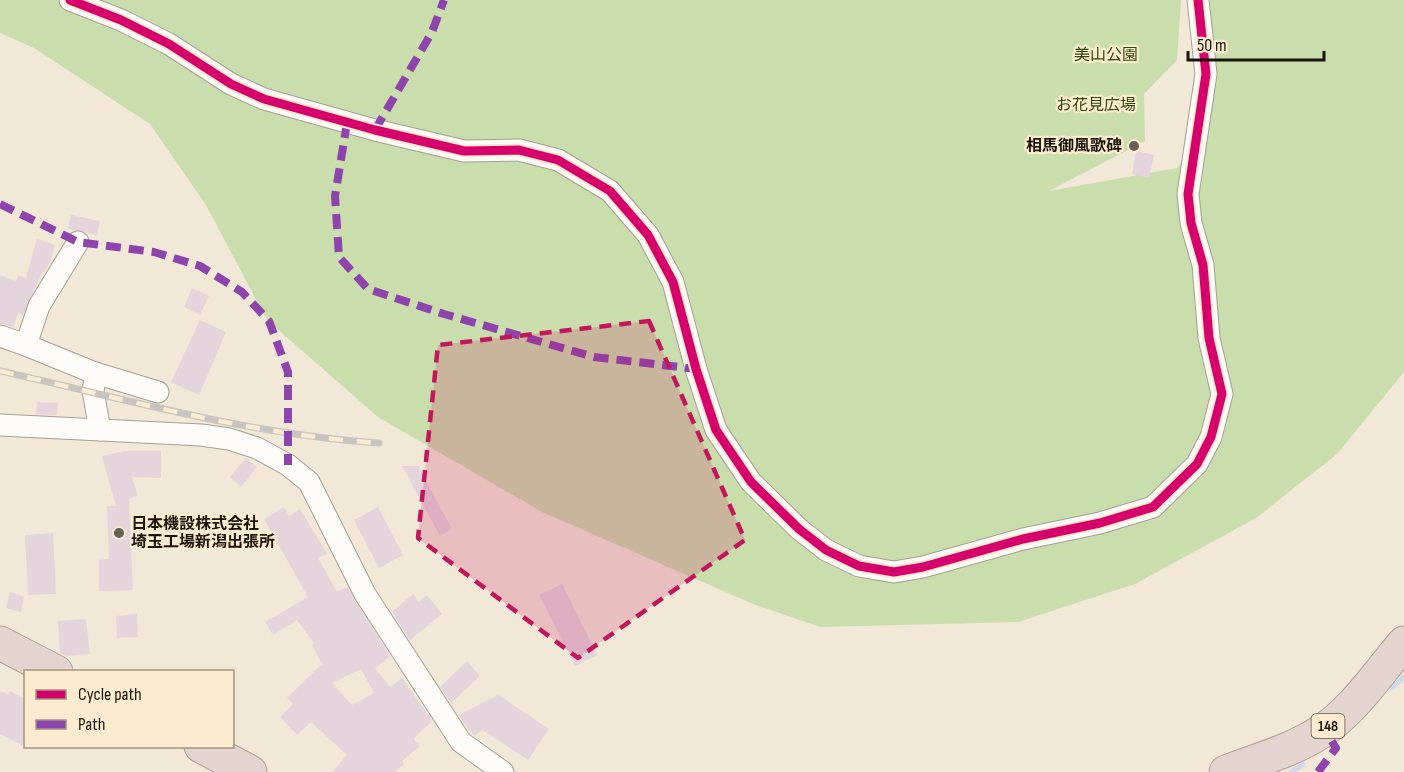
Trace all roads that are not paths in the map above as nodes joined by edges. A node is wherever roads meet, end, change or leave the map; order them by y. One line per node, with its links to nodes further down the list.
1 (70, 0): 2 (street)
2 (1198, 0)
3 (78, 242): 5 (street)
4 (0, 336): 5 (street)
5 (26, 345): 6 (street)
6 (96, 373): 7 (street); 9 (street)
7 (158, 392)
8 (0, 425): 9 (street)
9 (100, 430): 15 (street)
10 (0, 643): 12 (highway)
11 (1404, 643): 16 (highway, 148)
12 (52, 670)
13 (203, 748): 14 (highway)
14 (250, 772)
15 (503, 772)
16 (1226, 772)

